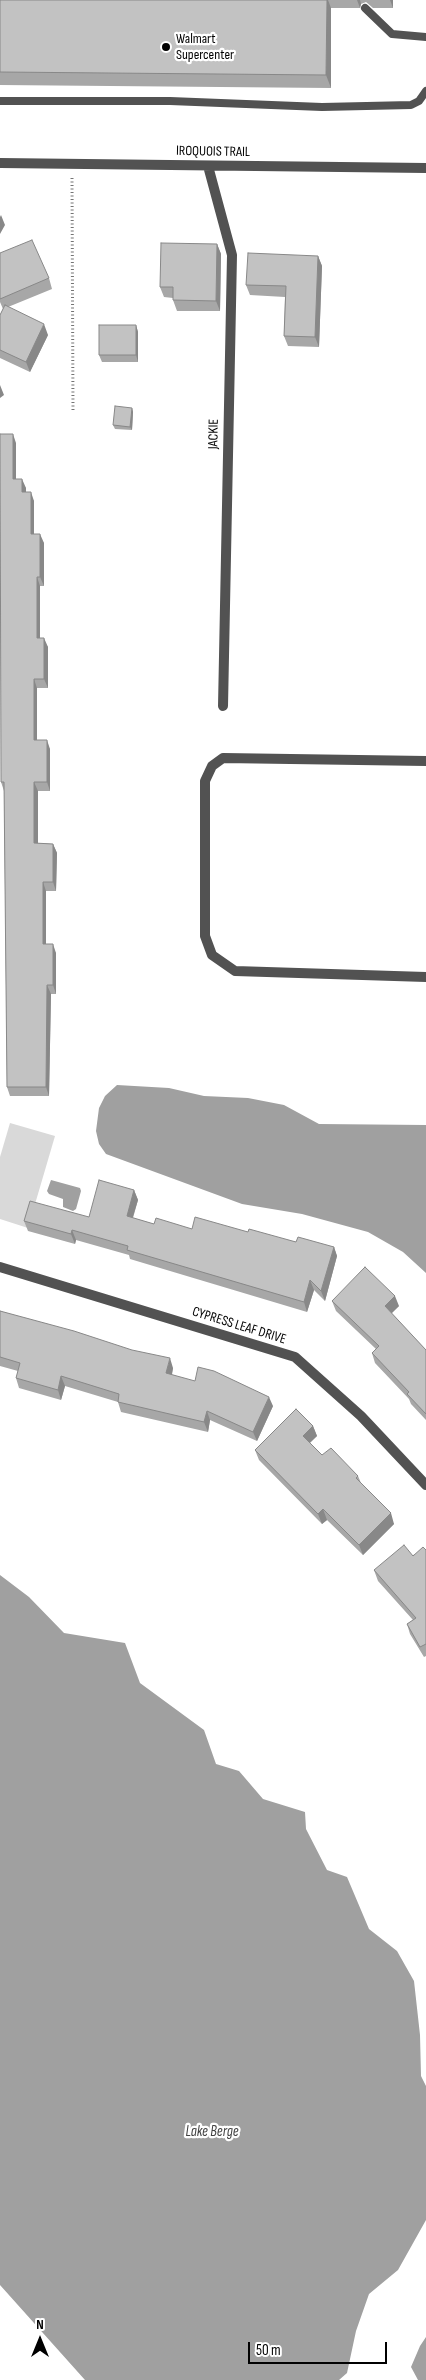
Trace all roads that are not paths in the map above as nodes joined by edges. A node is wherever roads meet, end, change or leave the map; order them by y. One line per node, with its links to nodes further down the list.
1 (365, 8): 2 (lane)
2 (426, 37)
3 (426, 91): 4 (lane)
4 (0, 102)
5 (0, 164): 6 (street, IROQUOIS TRAIL)
6 (208, 166): 7 (street, IROQUOIS TRAIL); 8 (street, JACKIE)
7 (426, 168)
8 (222, 706)
9 (426, 761): 10 (street)
10 (426, 977)
11 (0, 1267): 12 (street, CYPRESS LEAF DRIVE)
12 (426, 1485)

